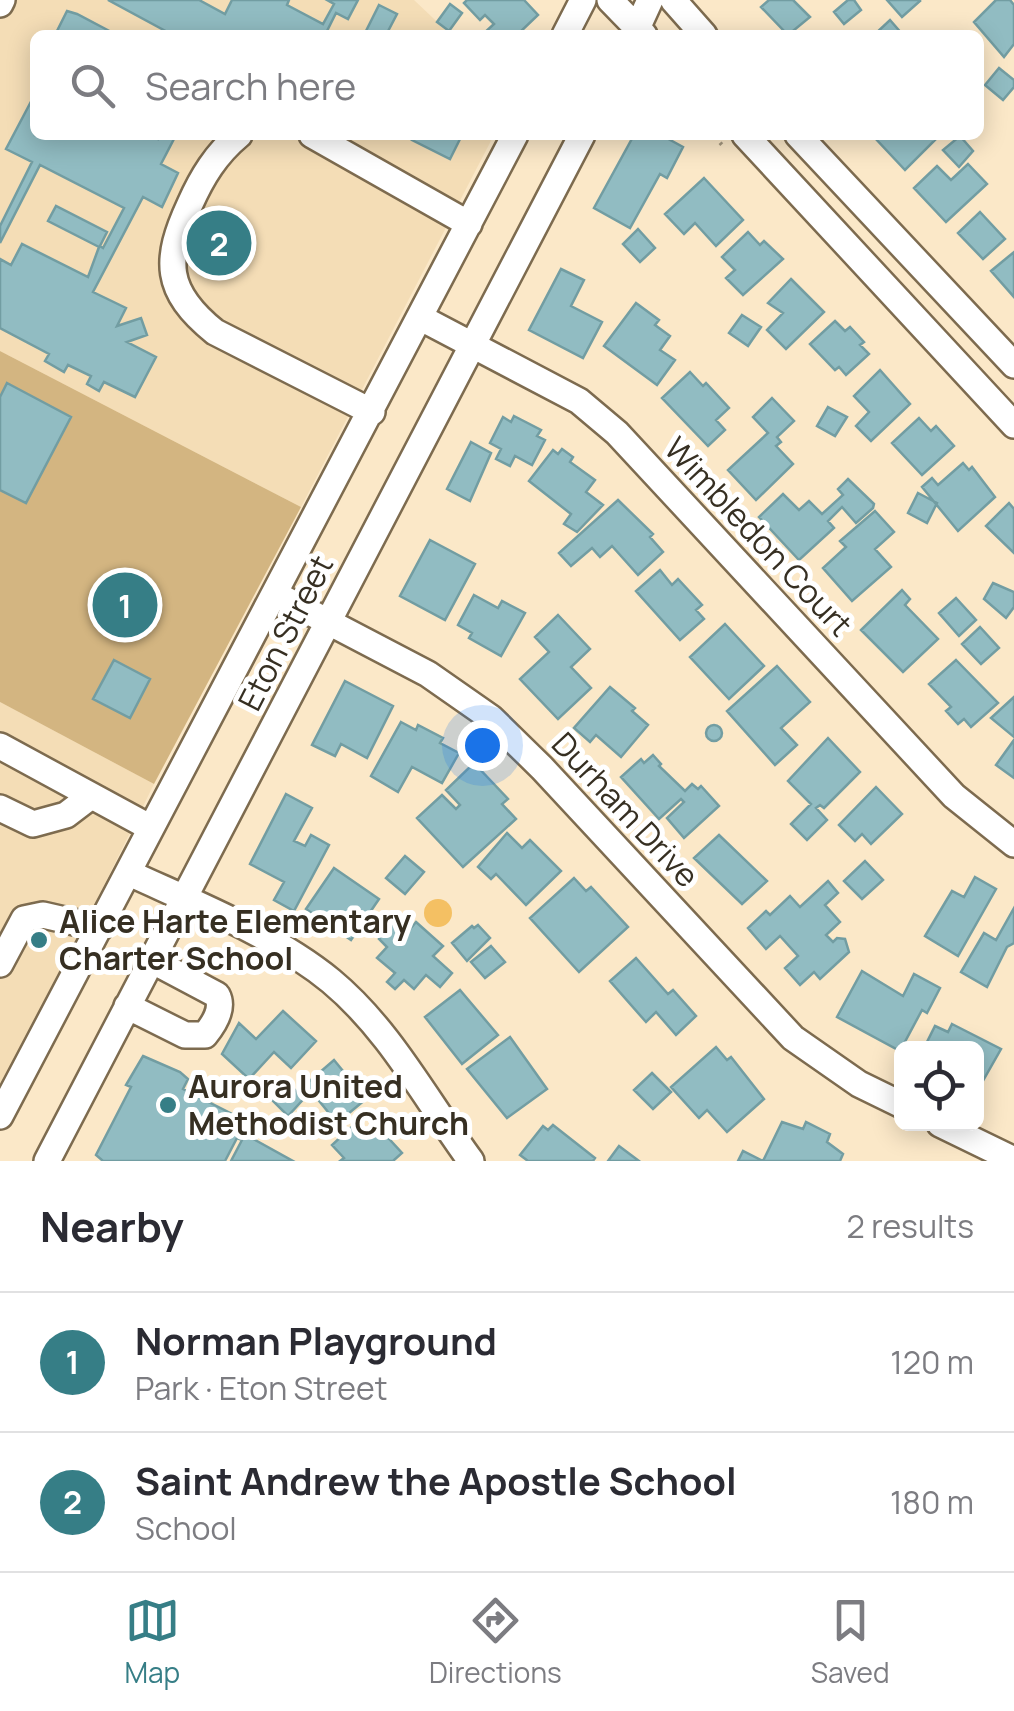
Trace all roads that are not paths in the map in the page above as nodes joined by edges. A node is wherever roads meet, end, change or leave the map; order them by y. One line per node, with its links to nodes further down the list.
1 (583, 0): 5 (street)
2 (610, 0): 6 (street)
3 (650, 0): 7 (street)
4 (673, 0): 8 (street)
5 (568, 30)
6 (635, 30)
7 (639, 30)
8 (700, 30)
9 (233, 140): 19 (street)
10 (321, 140): 15 (street)
11 (512, 140): 15 (street, Eton Street)
12 (579, 140): 17 (street, Eton Street)
13 (750, 140): 20 (street)
14 (803, 140): 18 (street)
15 (469, 224): 16 (street, Eton Street)
16 (421, 318): 17 (street, Wimbledon Court); 19 (street, Eton Street)
17 (473, 344): 22 (street, Eton Street); 27 (street, Wimbledon Court)
18 (1014, 365)
19 (372, 412): 21 (street, Eton Street)
20 (1014, 425)
21 (275, 594): 22 (street, Durham Drive); 26 (street, Eton Street)
22 (330, 622): 29 (street, Eton Street); 34 (street, Durham Drive)
23 (0, 746): 24 (street)
24 (92, 796): 25 (street); 26 (street)
25 (0, 808)
26 (151, 828): 28 (street, Eton Street)
27 (1014, 844)
28 (129, 873): 29 (street); 30 (street, Eton Street)
29 (184, 898): 31 (street, Eton Street); 39 (street)
30 (100, 928): 32 (street); 35 (street, Eton Street)
31 (151, 960): 33 (street, Eton Street); 33 (street)
32 (0, 964)
33 (127, 1006): 38 (street, Eton Street)
34 (894, 1101)
35 (0, 1116)
36 (954, 1131): 37 (street)
37 (1014, 1160)
38 (47, 1161)
39 (471, 1161)

